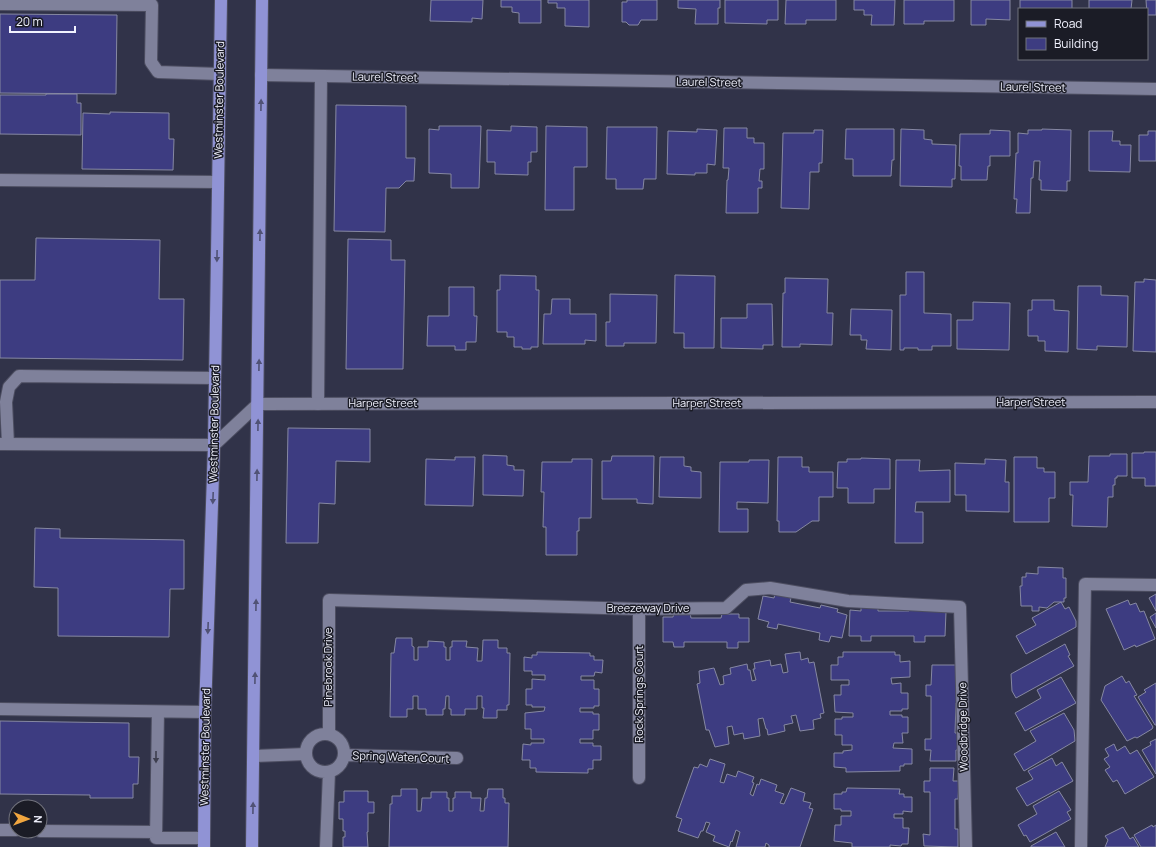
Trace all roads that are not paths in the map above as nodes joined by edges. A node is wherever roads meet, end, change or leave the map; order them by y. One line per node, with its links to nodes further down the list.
1 (221, 0): 5 (main road, Westminster Boulevard)
2 (262, 0): 6 (main road)
3 (152, 2): 4 (street); 5 (street)
4 (0, 4)
5 (220, 74): 10 (main road, Westminster Boulevard)
6 (261, 75): 7 (street, Laurel Street); 13 (main road, one-way to 6)
7 (322, 76): 8 (street, Laurel Street); 14 (street)
8 (1156, 89)
9 (0, 180): 10 (street)
10 (218, 182): 11 (main road, Westminster Boulevard, one-way to 11)
11 (215, 378): 15 (street); 16 (main road, Westminster Boulevard)
12 (1156, 402): 14 (street, Harper Street)
13 (258, 404): 14 (street, Harper Street); 16 (street); 27 (main road, one-way to 13)
14 (318, 404)
15 (4, 444): 16 (street)
16 (214, 445): 22 (main road, Westminster Boulevard, one-way to 22)
17 (1156, 585): 37 (street)
18 (329, 600): 20 (street, Breezeway Drive); 24 (street, Pinebrook Drive)
19 (960, 607): 20 (street, Breezeway Drive); 36 (street, Woodbridge Drive)
20 (639, 610): 30 (street, Rock Springs Court)
21 (0, 710): 23 (street)
22 (205, 712): 23 (street); 33 (main road, Westminster Boulevard)
23 (157, 715): 32 (street, one-way to 32)
24 (329, 734): 25 (street); 26 (street)
25 (306, 754): 27 (street); 29 (street)
26 (344, 755): 28 (street, Spring Water Court); 29 (street)
27 (254, 756): 34 (main road, one-way to 27)
28 (457, 758)
29 (329, 772): 35 (street)
30 (639, 778)
31 (48, 831): 32 (street)
32 (156, 832): 33 (street)
33 (204, 843)
34 (252, 847)
35 (326, 847)
36 (966, 847)
37 (1081, 847)

